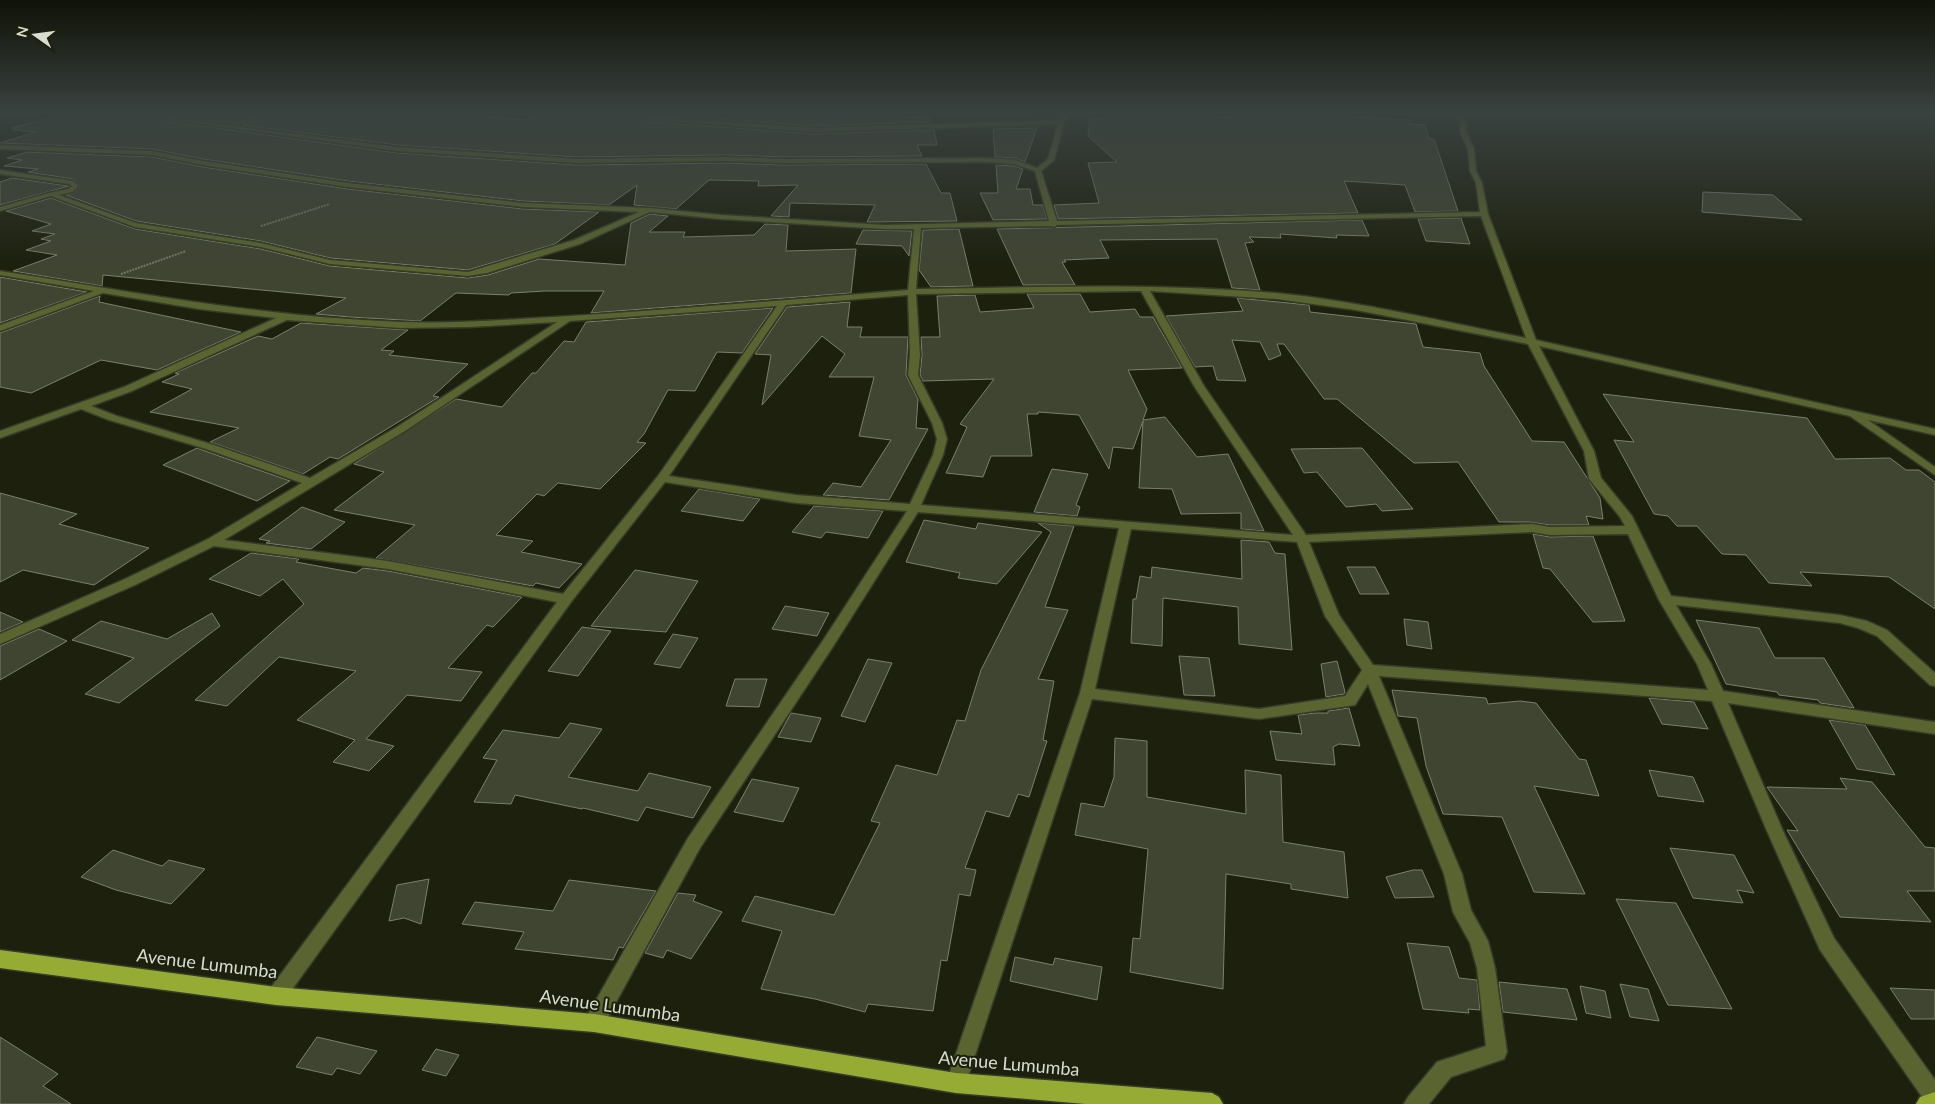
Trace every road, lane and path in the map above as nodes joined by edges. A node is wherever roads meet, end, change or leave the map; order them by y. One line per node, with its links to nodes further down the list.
1 (213, 165): 9 (street)
2 (1022, 165): 5 (street)
3 (1045, 165): 5 (street)
4 (1472, 165): 10 (street)
5 (1038, 170): 11 (street)
6 (0, 172): 7 (street)
7 (51, 194): 8 (street); 9 (street)
8 (0, 209)
9 (650, 210): 12 (street)
10 (1484, 214): 11 (street); 21 (street)
11 (1054, 224): 12 (street)
12 (918, 226): 16 (street)
13 (0, 273): 15 (street)
14 (1144, 288): 16 (street); 21 (street); 32 (street)
15 (102, 291): 18 (street); 20 (street)
16 (912, 292): 17 (street); 29 (street)
17 (782, 303): 19 (street); 27 (street)
18 (285, 318): 19 (street); 22 (street)
19 (569, 318): 28 (street)
20 (0, 328)
21 (1532, 342): 23 (street); 31 (street)
22 (80, 405): 25 (street); 28 (street)
23 (1848, 412): 24 (street); 26 (street)
24 (1935, 432)
25 (0, 435)
26 (1935, 472)
27 (662, 478): 29 (street); 34 (street)
28 (310, 482): 33 (street)
29 (914, 509): 30 (street); 44 (street)
30 (1126, 525): 32 (street); 39 (street)
31 (1631, 530): 32 (street); 35 (street)
32 (1302, 539): 37 (street)
33 (212, 542): 34 (street); 36 (street)
34 (566, 598): 43 (street)
35 (1666, 600): 38 (street); 40 (street)
36 (0, 640)
37 (1369, 670): 39 (street); 40 (street); 49 (street)
38 (1935, 681)
39 (1087, 693): 45 (street)
40 (1719, 696): 41 (street); 46 (street)
41 (1935, 728)
42 (0, 960): 43 (main road, Avenue Lumumba)
43 (276, 996): 44 (main road, Avenue Lumumba)
44 (594, 1023): 45 (main road, Avenue Lumumba)
45 (956, 1084): 48 (main road, Avenue Lumumba)
46 (1935, 1098)
47 (1935, 1102): 50 (main road)
48 (1212, 1104)
49 (1415, 1104)
50 (1927, 1104)

